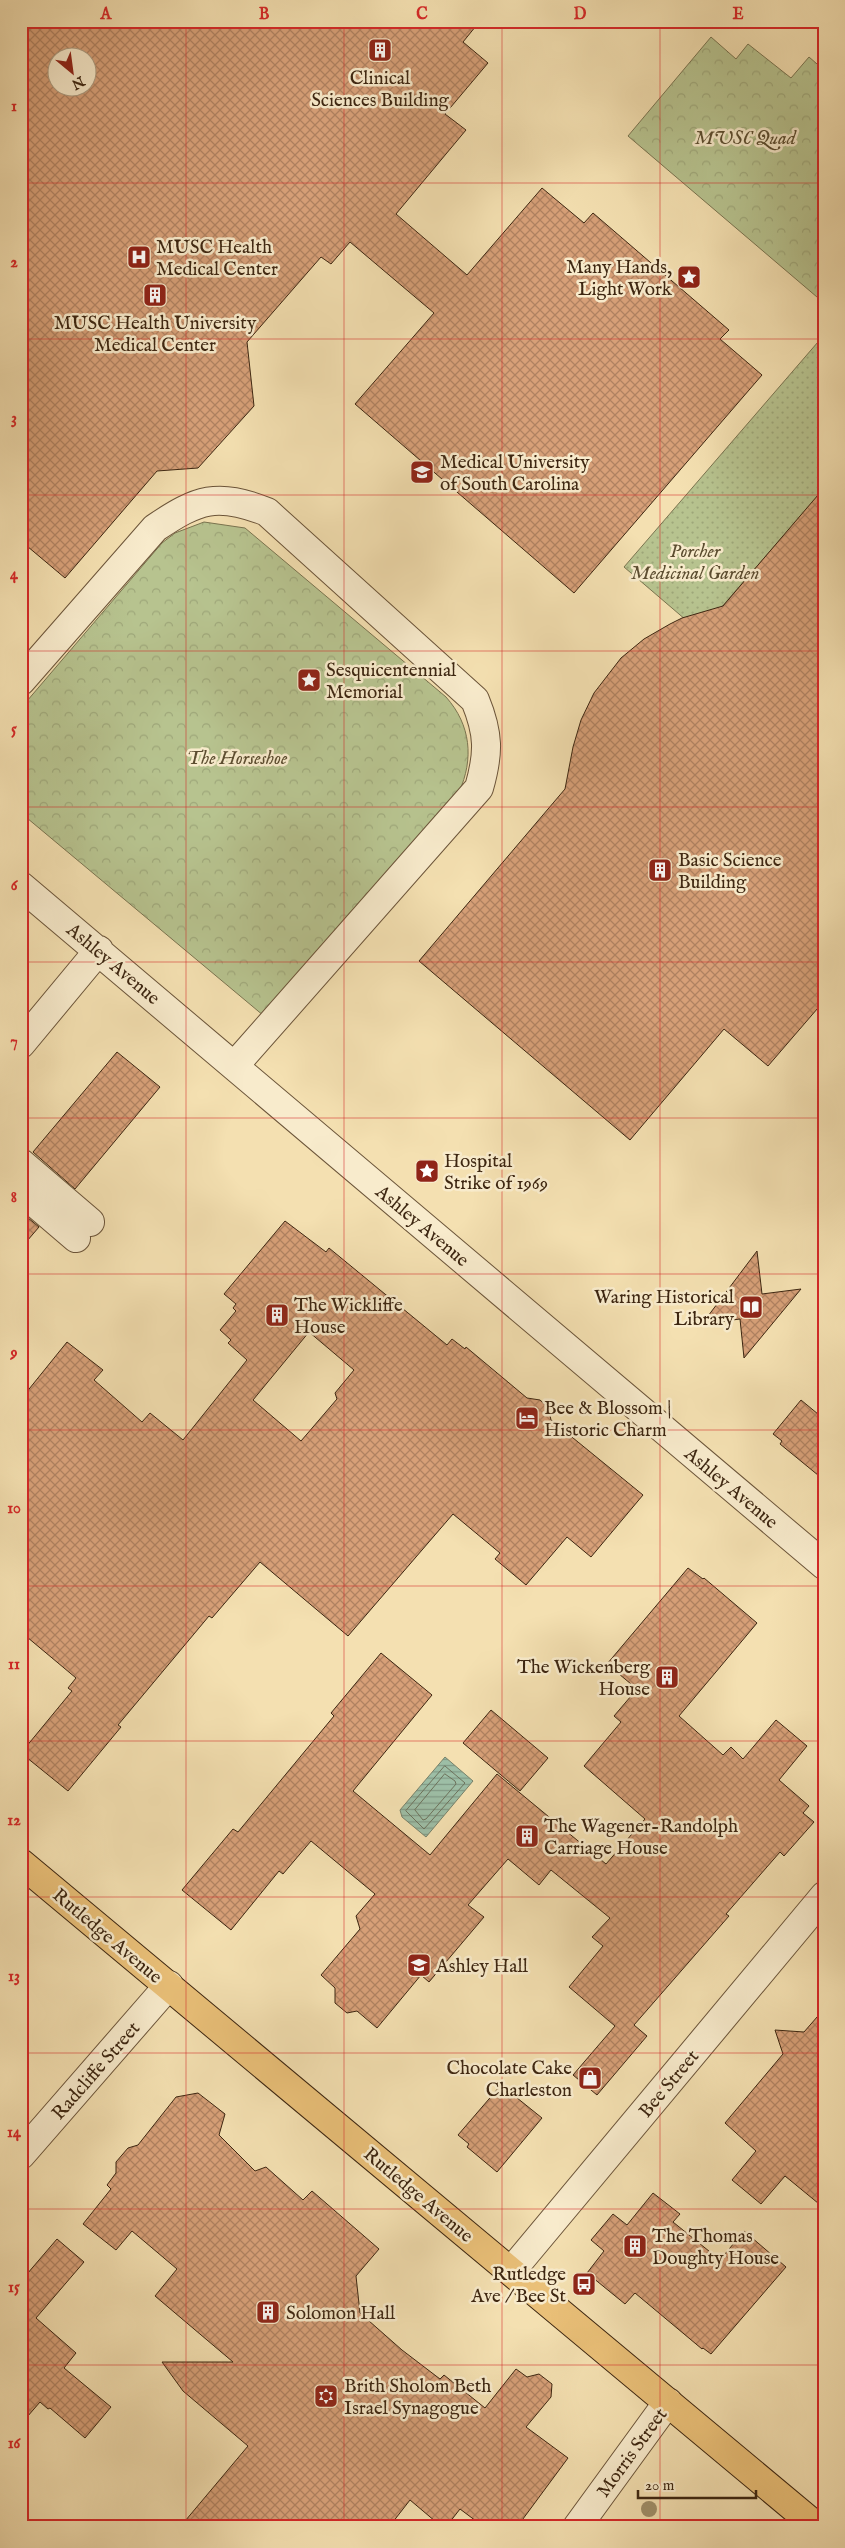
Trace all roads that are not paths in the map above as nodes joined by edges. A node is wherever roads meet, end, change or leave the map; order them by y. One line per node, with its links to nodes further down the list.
1 (21, 681): 5 (street)
2 (21, 886): 3 (street, Ashley Avenue)
3 (99, 950): 4 (street); 5 (street, Ashley Avenue)
4 (21, 1044)
5 (235, 1065): 8 (street, Ashley Avenue)
6 (21, 1163): 7 (street)
7 (21, 1191)
8 (824, 1565)
9 (21, 1863): 11 (main road, Rutledge Avenue)
10 (824, 1896): 13 (street, Bee Street)
11 (168, 1985): 12 (street, Radcliffe Street); 13 (main road, Rutledge Avenue)
12 (21, 2155)
13 (512, 2270): 14 (main road, Rutledge Avenue)
14 (668, 2402): 15 (street, Morris Street); 16 (main road, Rutledge Avenue)
15 (576, 2527)
16 (817, 2527)

